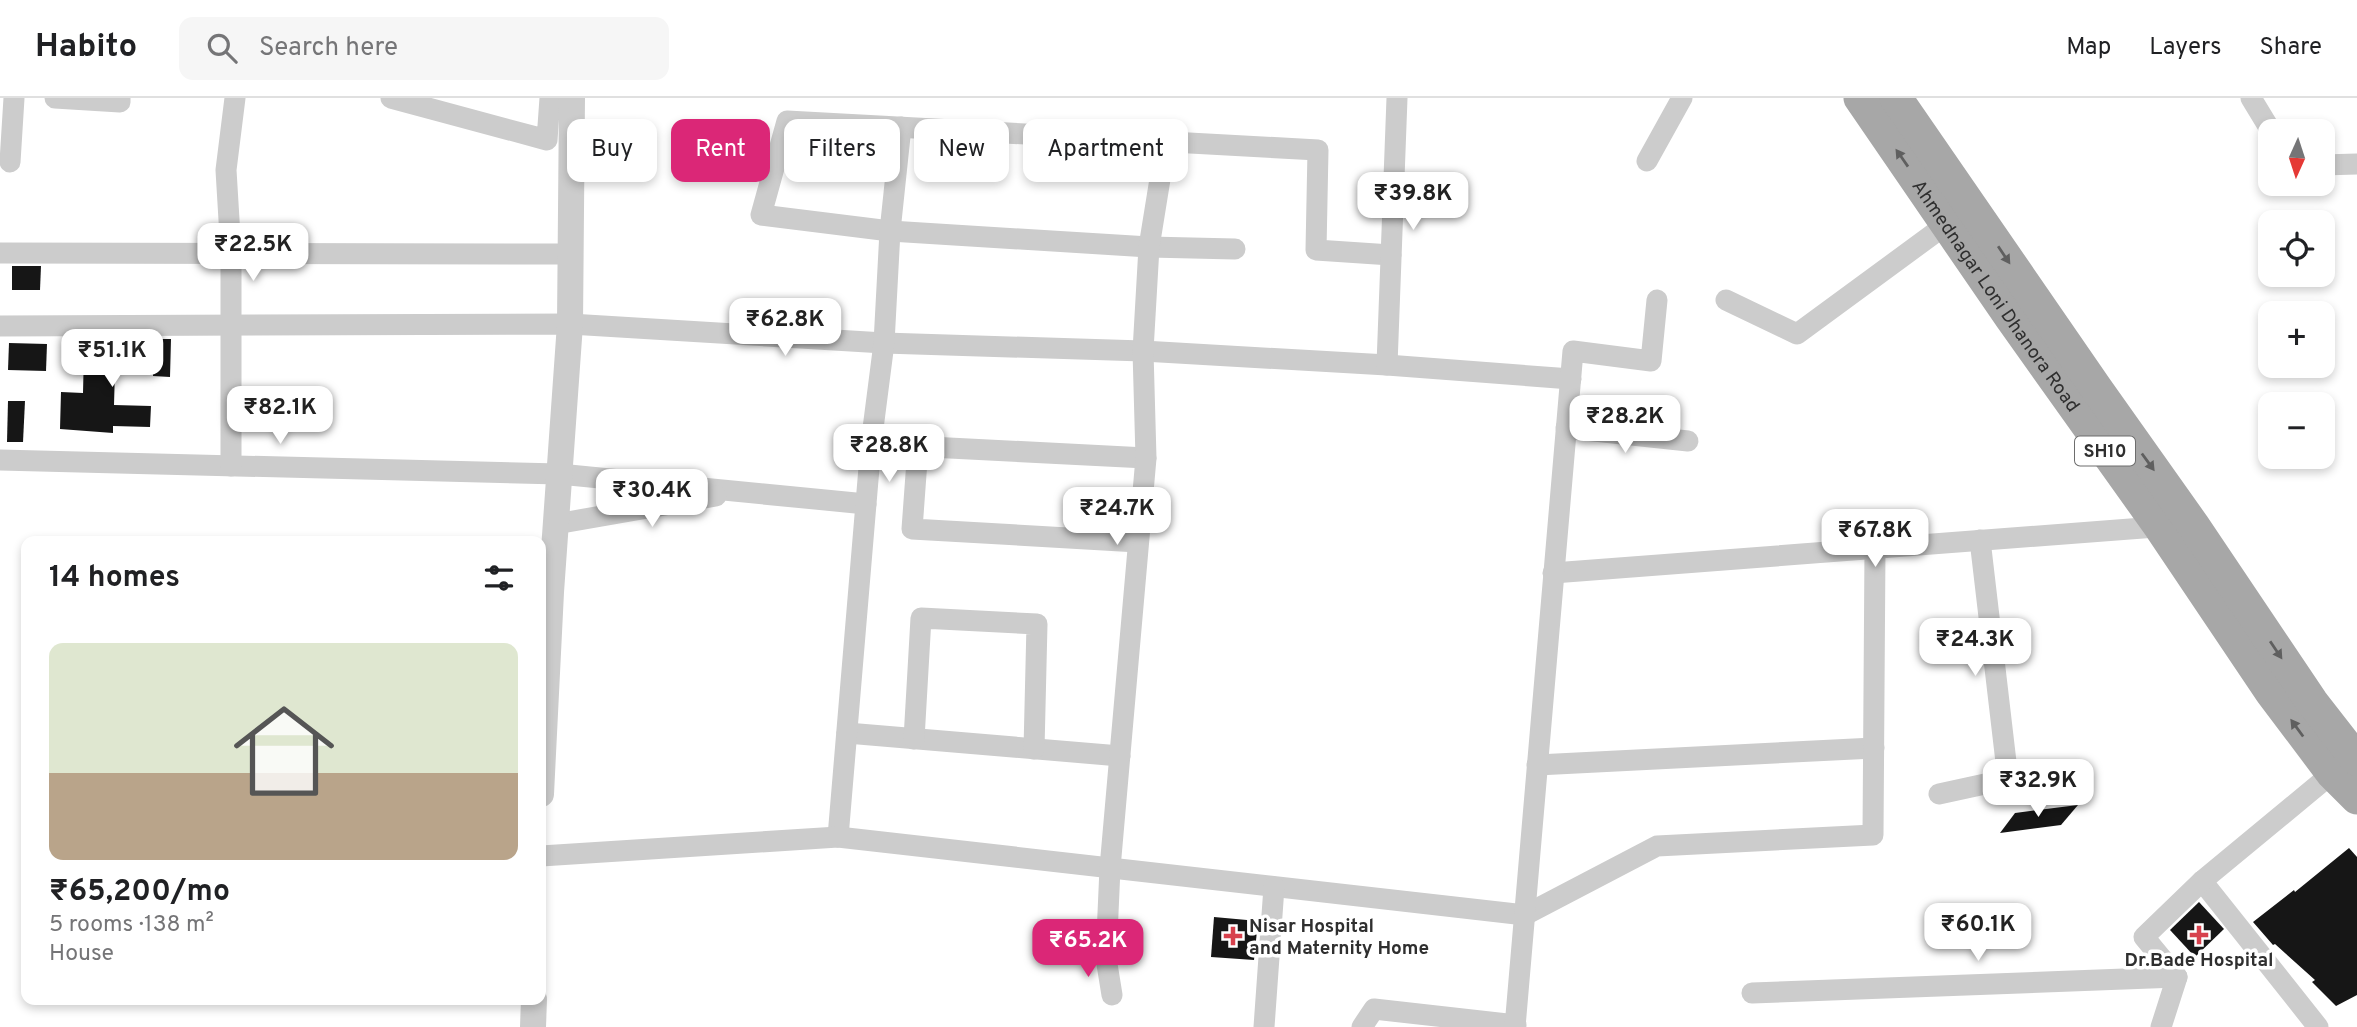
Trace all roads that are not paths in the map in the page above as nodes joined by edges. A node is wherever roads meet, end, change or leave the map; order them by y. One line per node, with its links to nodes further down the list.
1 (14, 98): 18 (street)
2 (55, 98): 3 (street)
3 (120, 98)
4 (235, 98): 27 (street)
5 (391, 98): 6 (street)
6 (550, 98)
7 (572, 98): 28 (street)
8 (1398, 98): 29 (street)
9 (1682, 98): 17 (street)
10 (1860, 98): 22 (main road, Ahmednagar Loni Dhanora Road / SH10, one-way to 10)
11 (1896, 98): 22 (main road, Ahmednagar Loni Dhanora Road / SH10)
12 (2251, 98): 13 (street)
13 (2264, 119)
14 (901, 127): 15 (street); 23 (street); 23 (street)
15 (1023, 134)
16 (1188, 143): 29 (street)
17 (1647, 161)
18 (10, 162)
19 (2357, 164): 20 (street)
20 (2335, 165)
21 (1160, 182): 24 (street)
22 (1959, 215): 31 (street); 50 (main road, Ahmednagar Loni Dhanora Road / SH10, one-way to 50); 51 (main road, Ahmednagar Loni Dhanora Road / SH10)
23 (890, 231): 24 (street); 35 (street)
24 (1149, 247): 25 (street); 36 (street)
25 (1235, 249)
26 (0, 253): 27 (street)
27 (231, 253): 28 (street); 33 (street)
28 (571, 254): 32 (street)
29 (1391, 255): 37 (street)
30 (1657, 300): 38 (street)
31 (1726, 300)
32 (570, 324): 33 (street); 35 (street); 46 (street)
33 (232, 325): 34 (street); 45 (street)
34 (0, 326)
35 (884, 343): 36 (street); 41 (street)
36 (1143, 351): 37 (street); 43 (street)
37 (1387, 365): 38 (street)
38 (1571, 379): 39 (street)
39 (1566, 428): 40 (street); 55 (street)
40 (1688, 441)
41 (871, 444): 42 (street); 48 (street)
42 (918, 447): 43 (street); 53 (street)
43 (1146, 458): 53 (street)
44 (0, 460): 45 (street)
45 (231, 466): 46 (street)
46 (559, 474): 47 (street); 49 (street)
47 (740, 491): 48 (street); 49 (street)
48 (866, 504): 57 (street)
49 (556, 524): 56 (street)
50 (2193, 525): 51 (street); 62 (main road, Ahmednagar Loni Dhanora Road / SH10, one-way to 62)
51 (2160, 527): 52 (street); 62 (main road, Ahmednagar Loni Dhanora Road / SH10, one-way to 51)
52 (1980, 540): 54 (street); 64 (street)
53 (1138, 542): 61 (street)
54 (1875, 548): 55 (street); 60 (street)
55 (1553, 573): 63 (street)
56 (546, 592)
57 (847, 733): 58 (street); 66 (street)
58 (914, 738): 59 (street); 59 (street)
59 (1034, 748): 61 (street)
60 (1874, 748): 63 (street); 71 (street)
61 (1120, 755): 68 (street)
62 (2348, 763): 65 (main road, Ahmednagar Loni Dhanora Road / SH10); 69 (street)
63 (1537, 765): 71 (street)
64 (1938, 794)
65 (2357, 798)
66 (838, 836): 67 (street); 68 (street)
67 (546, 856)
68 (1110, 868): 70 (street); 74 (street)
69 (2202, 880): 72 (street); 81 (street)
70 (1274, 887): 71 (street); 78 (street)
71 (1525, 915): 76 (street)
72 (2177, 976): 73 (street); 80 (street)
73 (1752, 993)
74 (1112, 995)
75 (534, 1005): 77 (street)
76 (1515, 1026): 79 (street)
77 (533, 1027)
78 (1264, 1027)
79 (1362, 1027)
80 (2161, 1027)
81 (2318, 1027)

